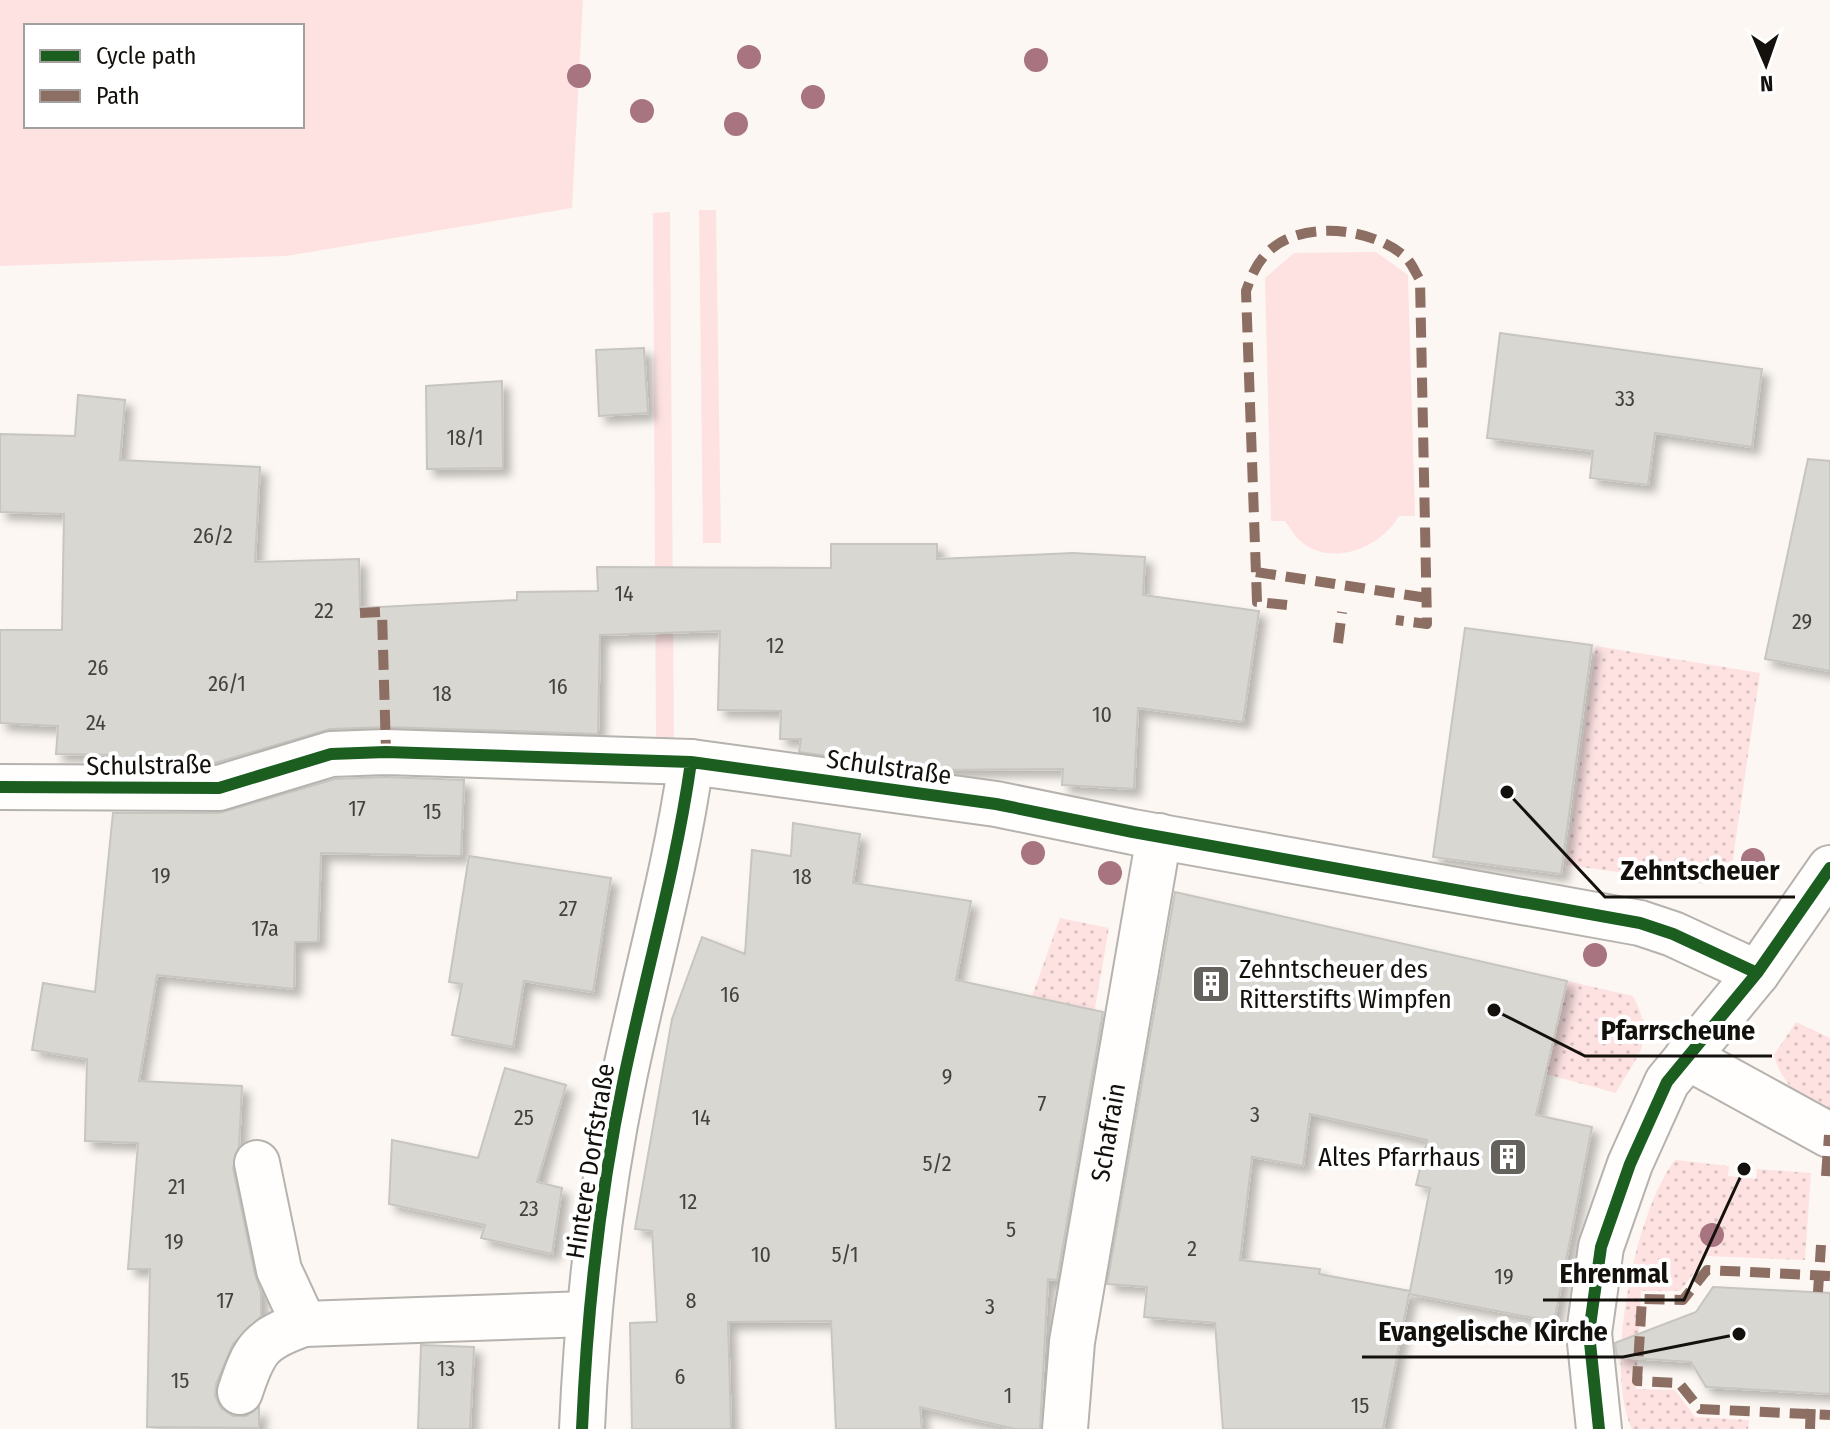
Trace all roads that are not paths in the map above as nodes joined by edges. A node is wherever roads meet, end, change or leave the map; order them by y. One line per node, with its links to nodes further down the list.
1 (691, 762): 2 (street, Schulstraße); 3 (street, Schulstraße); 9 (street, Hintere Dorfstraße)
2 (0, 787)
3 (1159, 836): 5 (street, Schulstraße); 13 (street, Schafrain)
4 (1830, 868): 5 (street)
5 (1757, 973): 6 (street)
6 (1687, 1057): 7 (street); 14 (street)
7 (1829, 1135)
8 (257, 1163): 10 (street)
9 (587, 1314): 10 (street); 12 (street, Hintere Dorfstraße)
10 (304, 1324): 11 (street)
11 (240, 1392)
12 (582, 1429)
13 (1065, 1429)
14 (1599, 1429)

